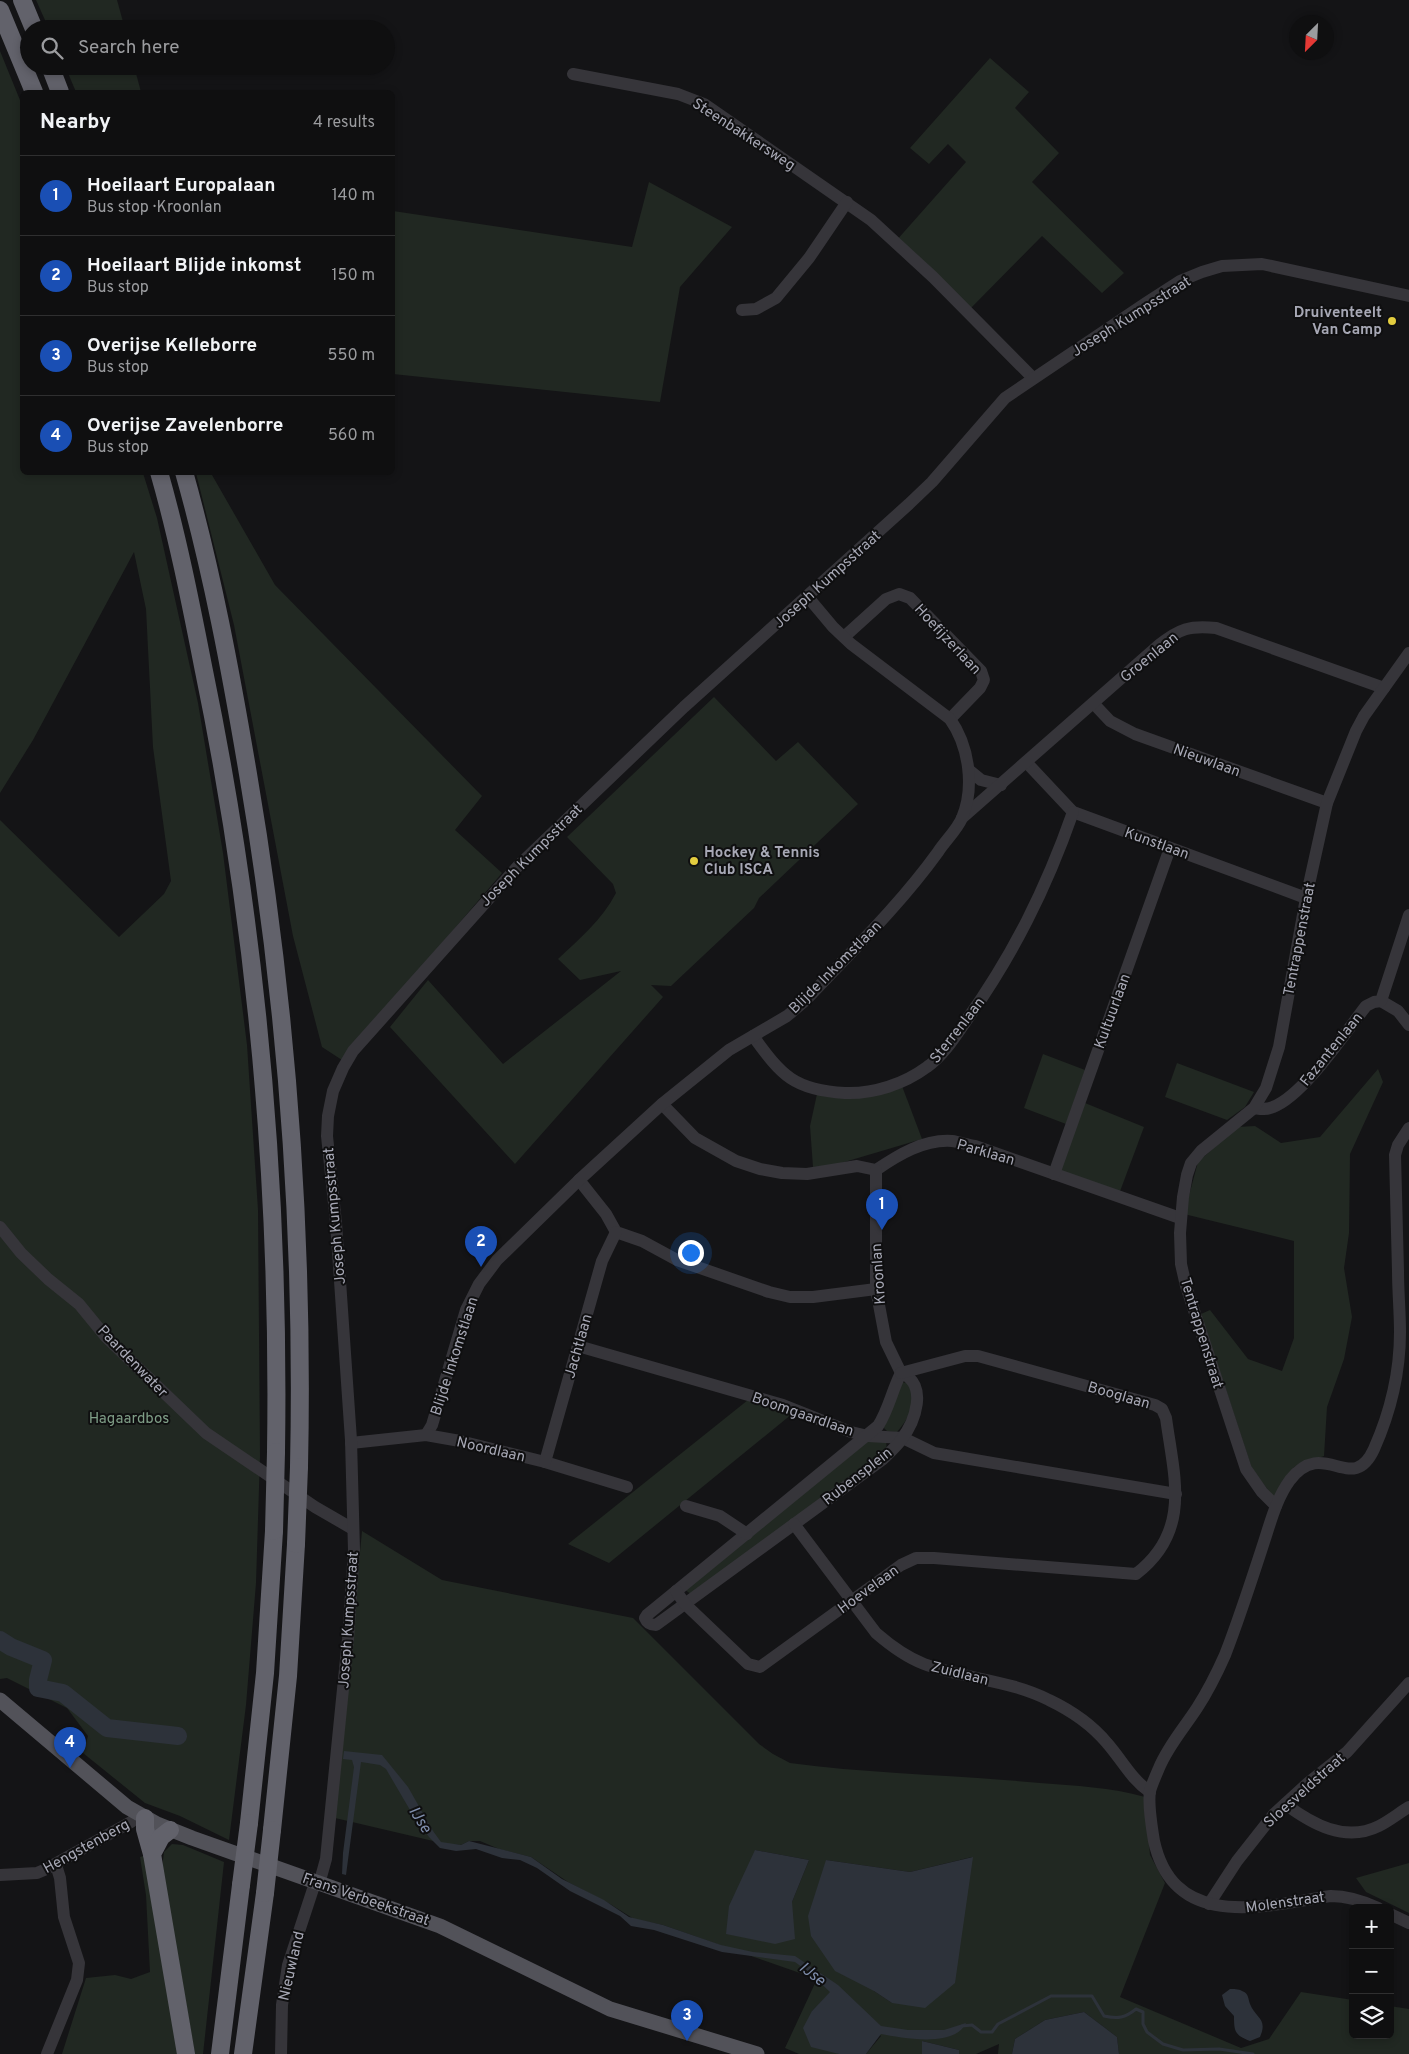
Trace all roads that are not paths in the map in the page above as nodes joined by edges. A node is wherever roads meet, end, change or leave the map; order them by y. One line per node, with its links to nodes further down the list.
1 (22, 0): 3 (highway)
2 (0, 10): 4 (highway)
3 (30, 20)
4 (20, 58)
5 (574, 74): 10 (street, Steenbakkersweg)
6 (27, 75): 8 (highway)
7 (53, 75): 9 (highway)
8 (33, 90)
9 (59, 90)
10 (847, 202): 12 (street); 13 (street, Steenbakkersweg)
11 (1409, 296): 13 (street, Joseph Kumpsstraat)
12 (742, 310)
13 (1033, 378): 16 (street, Joseph Kumpsstraat)
14 (160, 475): 79 (highway, bridge)
15 (185, 475): 80 (highway, bridge)
16 (807, 596): 17 (street, Blijde Inkomstlaan); 49 (street, Joseph Kumpsstraat)
17 (844, 637): 21 (street, Blijde Inkomstlaan); 21 (street, Hoefijzerlaan)
18 (1409, 653): 19 (street, Tentrappenstraat)
19 (1384, 688): 20 (street, Groenlaan); 25 (street, Tentrappenstraat)
20 (1094, 704): 22 (street, Groenlaan); 25 (street, Nieuwlaan)
21 (950, 719): 23 (street, Blijde Inkomstlaan)
22 (1026, 762): 24 (street, Groenlaan); 26 (street, Kunstlaan)
23 (970, 771): 24 (street); 27 (street, Blijde Inkomstlaan)
24 (1000, 785): 27 (street, Groenlaan)
25 (1327, 803): 29 (street, Tentrappenstraat)
26 (1072, 812): 28 (street, Kunstlaan); 33 (street, Sterrenlaan)
27 (962, 819): 33 (street, Blijde Inkomstlaan)
28 (1170, 848): 29 (street, Kunstlaan); 38 (street, Kultuurlaan)
29 (1306, 898): 35 (street, Tentrappenstraat)
30 (1409, 915): 31 (street)
31 (1381, 1001): 32 (street); 35 (street, Fazantenlaan)
32 (1409, 1025)
33 (753, 1036): 34 (street, Blijde Inkomstlaan)
34 (662, 1104): 37 (street); 39 (street, Blijde Inkomstlaan)
35 (1254, 1108): 40 (street, Tentrappenstraat)
36 (1409, 1128): 54 (street)
37 (876, 1170): 38 (street, Parklaan); 43 (street, Kroonlan)
38 (1054, 1174): 40 (street, Parklaan)
39 (579, 1180): 42 (street); 46 (street, Blijde Inkomstlaan)
40 (1180, 1218): 54 (street, Tentrappenstraat)
41 (0, 1227): 56 (street, Paardenwater)
42 (616, 1232): 43 (street); 44 (street, Jachtlaan)
43 (876, 1289): 45 (street, Kroonlan)
44 (578, 1346): 47 (street, Boomgaardlaan); 50 (street, Jachtlaan)
45 (901, 1373): 47 (street, Rubensplein); 48 (street, Rubensplein); 52 (street, Booglaan)
46 (426, 1436): 49 (street, Noordlaan); 50 (street, Noordlaan)
47 (868, 1436): 48 (street, Boomgaardlaan); 57 (street, Rubensplein)
48 (902, 1438): 52 (street, Boomgaardlaan); 55 (street, Rubensplein)
49 (351, 1443): 56 (street, Joseph Kumpsstraat)
50 (545, 1462): 51 (street, Noordlaan)
51 (627, 1487)
52 (1176, 1494): 58 (street, Booglaan)
53 (686, 1506): 57 (street)
54 (1276, 1506): 64 (street)
55 (794, 1524): 60 (street, Zuidlaan); 61 (street, Rubensplein)
56 (353, 1529): 72 (street, Joseph Kumpsstraat)
57 (746, 1534): 59 (street, Rubensplein)
58 (1136, 1574): 60 (street, Hoevelaan)
59 (676, 1591): 61 (street, Hoevelaan); 61 (street, Rubensplein)
60 (852, 1601): 61 (street, Hoevelaan); 64 (street, Zuidlaan)
61 (685, 1604)
62 (1409, 1683): 65 (street, Sloesveldstraat)
63 (0, 1700): 67 (main road, Frans Verbeekstraat)
64 (1150, 1792): 73 (street, Molenstraat)
65 (1285, 1804): 66 (street); 73 (street, Sloesveldstraat)
66 (1409, 1807)
67 (143, 1816): 68 (main road, Frans Verbeekstraat); 69 (highway); 70 (street, Hengstenberg)
68 (170, 1830): 69 (highway); 72 (main road, Frans Verbeekstraat)
69 (152, 1854): 78 (highway)
70 (56, 1864): 71 (street, Hengstenberg); 77 (street)
71 (0, 1875)
72 (318, 1882): 81 (street, Nieuwland); 82 (main road, Frans Verbeekstraat)
73 (1208, 1904): 74 (street, Molenstraat)
74 (1368, 1904)
75 (1394, 1916): 76 (street)
76 (1409, 1923)
77 (47, 2054)
78 (186, 2054)
79 (220, 2054)
80 (243, 2054)
81 (281, 2054)
82 (757, 2054)

